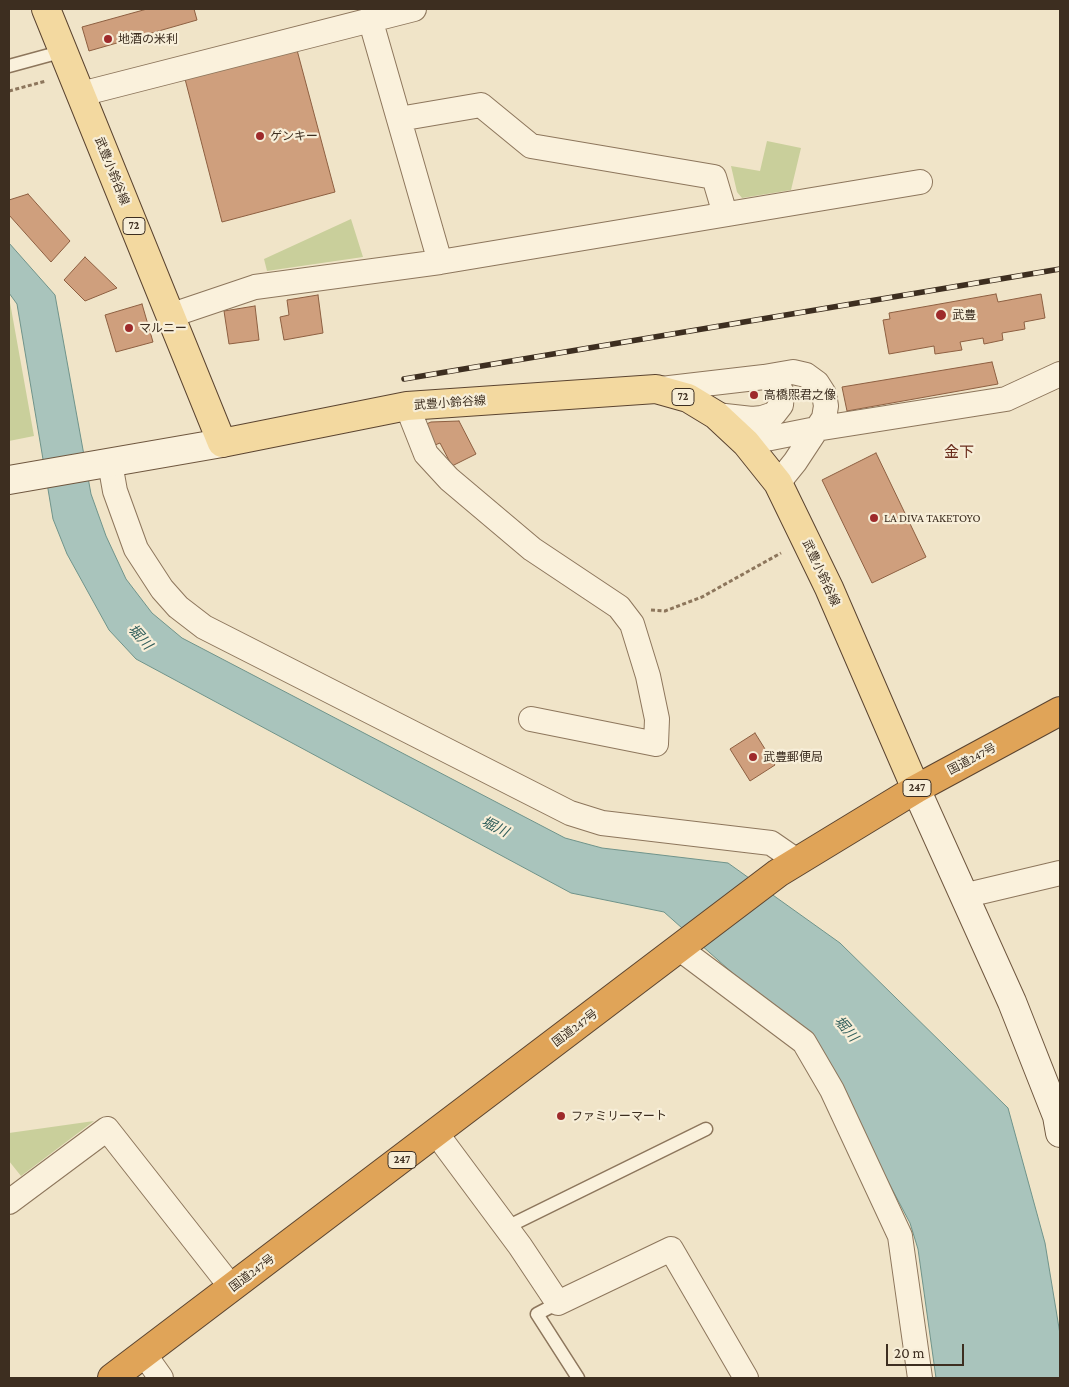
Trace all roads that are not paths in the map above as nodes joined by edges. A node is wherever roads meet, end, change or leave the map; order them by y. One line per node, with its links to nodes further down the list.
1 (46, 9): 5 (main road, 武豊小鈴谷線 / 72)
2 (414, 9): 3 (street)
3 (371, 22): 5 (street); 6 (street)
4 (9, 66): 5 (lane)
5 (73, 73): 10 (main road, 武豊小鈴谷線 / 72)
6 (399, 119): 8 (street); 9 (street)
7 (920, 182): 8 (street)
8 (725, 214): 9 (street)
9 (440, 262): 10 (street)
10 (169, 316): 17 (main road, 武豊小鈴谷線 / 72)
11 (1060, 374): 16 (street)
12 (764, 377): 13 (street); 15 (street); 16 (street)
13 (656, 389): 14 (main road, 武豊小鈴谷線 / 72); 15 (main road, 武豊小鈴谷線 / 72)
14 (407, 406): 17 (main road, 武豊小鈴谷線 / 72); 23 (street)
15 (716, 415): 18 (main road, 武豊小鈴谷線 / 72)
16 (816, 428): 18 (street); 21 (street)
17 (222, 443): 19 (street)
18 (746, 443): 21 (main road, 武豊小鈴谷線 / 72)
19 (110, 463): 20 (street); 25 (street)
20 (19, 478)
21 (778, 483): 24 (main road, 武豊小鈴谷線 / 72)
22 (1060, 711): 24 (highway, 国道247号 / 247)
23 (530, 719)
24 (916, 789): 25 (highway, 国道247号 / 247); 27 (street)
25 (788, 867): 28 (highway, 国道247号 / 247)
26 (1060, 873): 27 (street)
27 (963, 896): 31 (street)
28 (686, 945): 30 (highway, 国道247号 / 247); 41 (street)
29 (706, 1129): 33 (lane)
30 (436, 1133): 33 (street); 34 (highway, 国道247号 / 247)
31 (1060, 1133)
32 (9, 1202): 34 (street)
33 (506, 1227): 35 (street)
34 (232, 1288): 36 (highway, 国道247号 / 247)
35 (558, 1303): 39 (lane); 40 (street)
36 (144, 1354): 37 (highway, 国道247号 / 247); 38 (street)
37 (112, 1378)
38 (161, 1378)
39 (578, 1378)
40 (746, 1378)
41 (920, 1378)

